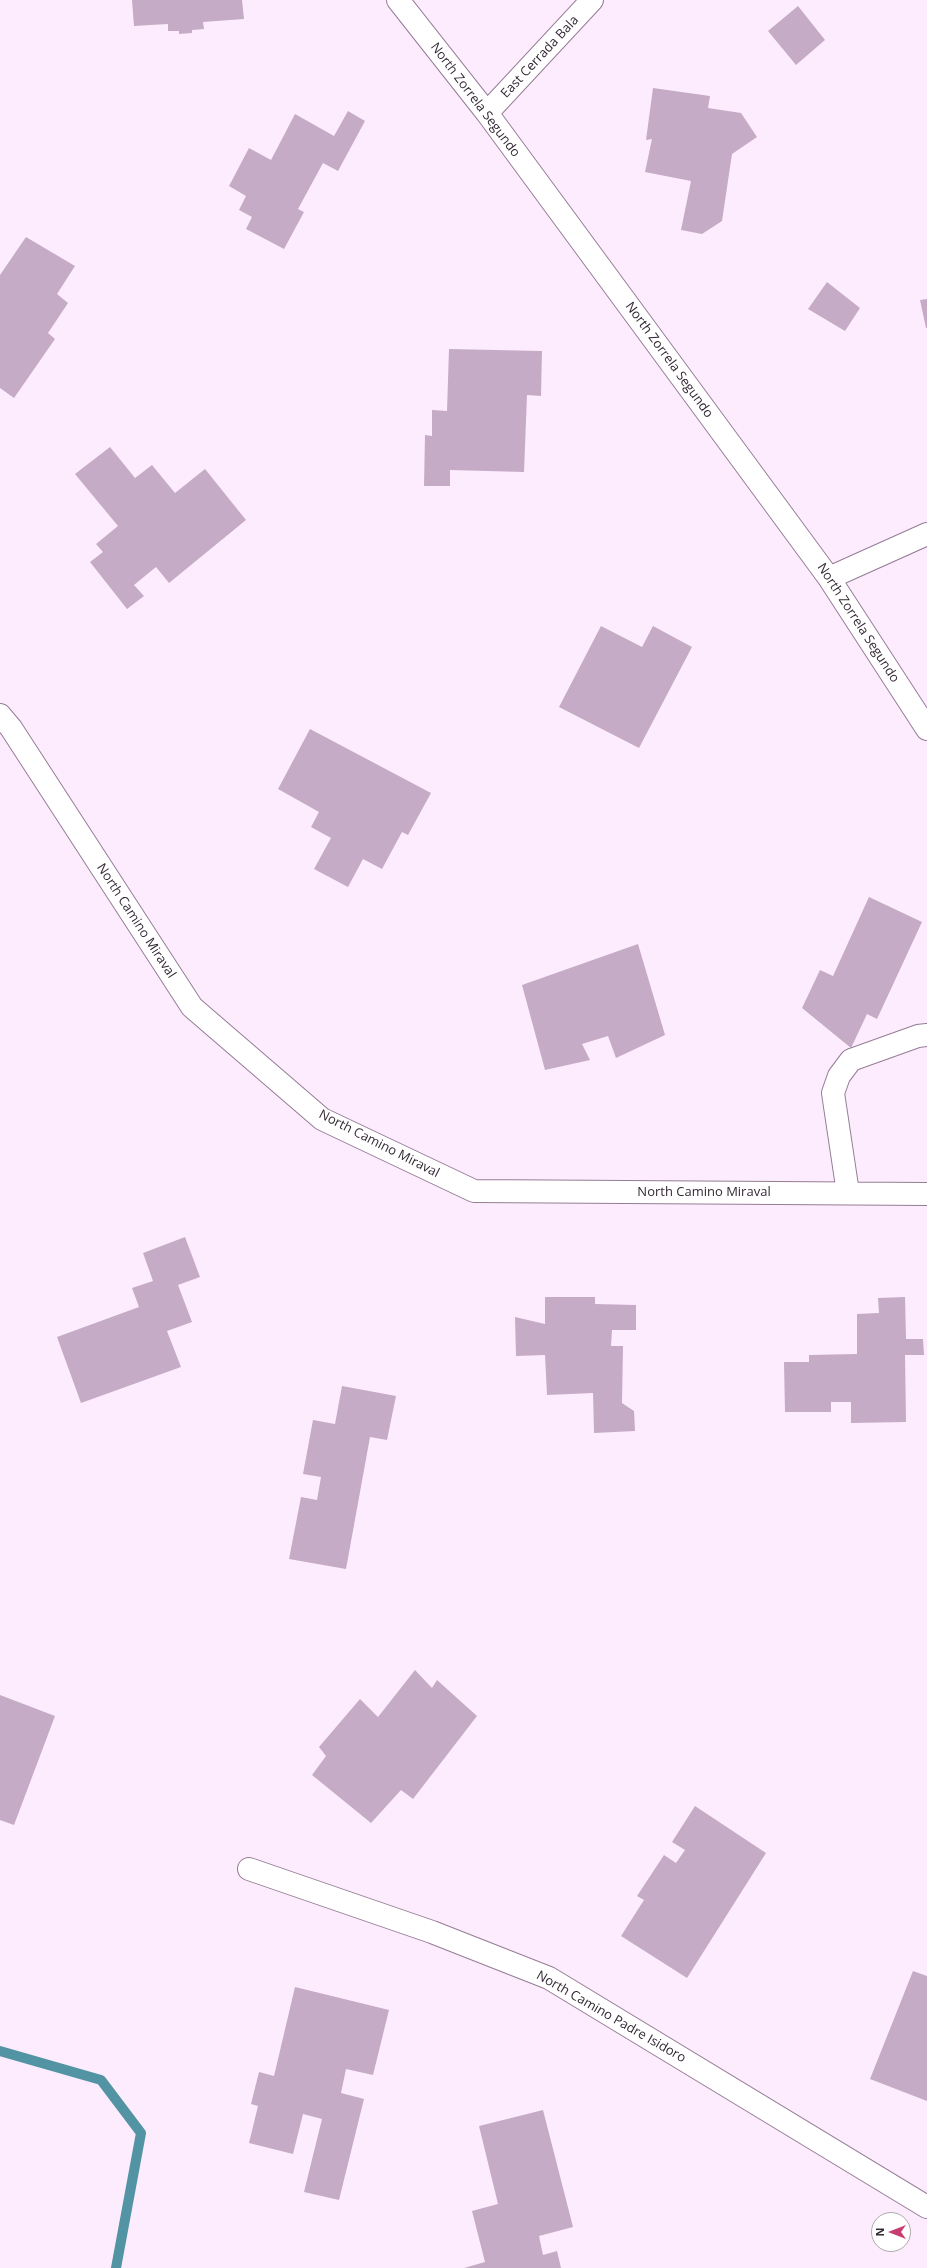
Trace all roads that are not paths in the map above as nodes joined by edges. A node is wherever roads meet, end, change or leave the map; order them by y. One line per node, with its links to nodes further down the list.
1 (398, 0): 3 (street, North Zorrela Segundo)
2 (592, 0): 3 (street, East Cerrada Bala)
3 (487, 113): 5 (street, North Zorrela Segundo)
4 (927, 534): 5 (street)
5 (829, 578): 7 (street, North Zorrela Segundo)
6 (0, 715): 9 (street, North Camino Miraval)
7 (927, 729)
8 (927, 1035): 9 (street)
9 (848, 1193): 10 (street, North Camino Miraval)
10 (927, 1194)
11 (249, 1869): 12 (street, North Camino Padre Isidoro)
12 (927, 2207)

